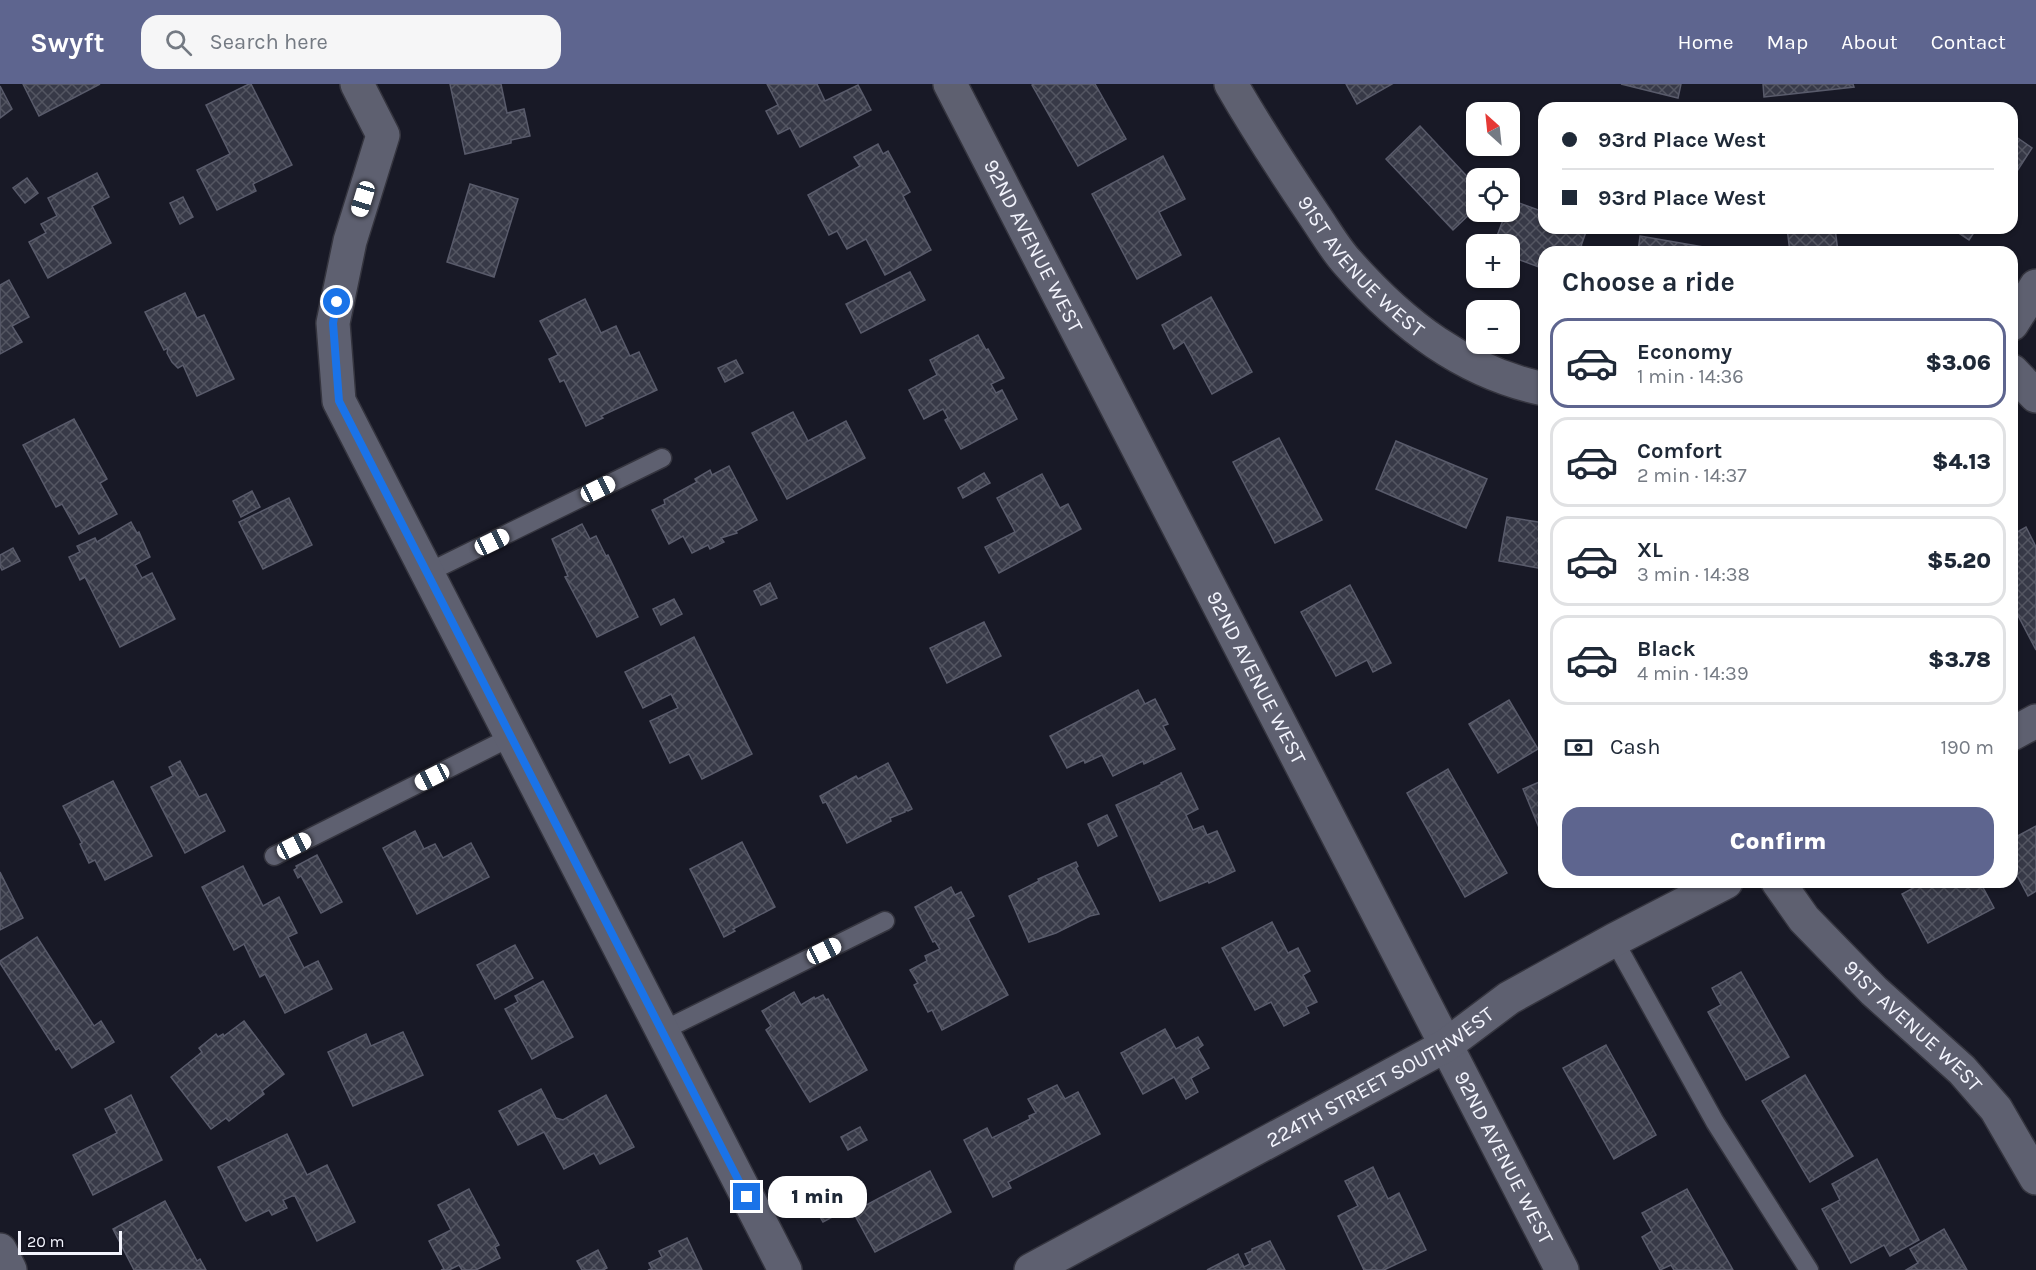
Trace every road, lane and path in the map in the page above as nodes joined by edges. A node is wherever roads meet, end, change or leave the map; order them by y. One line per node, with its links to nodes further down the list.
1 (357, 84): 10 (street)
2 (950, 84): 20 (street, 92ND AVENUE WEST)
3 (1231, 84): 7 (street, 91ST AVENUE WEST)
4 (2036, 286): 5 (street)
5 (2018, 314)
6 (2018, 377): 8 (street)
7 (1538, 388)
8 (2036, 396)
9 (662, 458): 10 (lane)
10 (428, 573): 13 (street)
11 (2036, 721): 12 (street)
12 (2018, 731)
13 (511, 737): 14 (lane); 19 (street)
14 (274, 856)
15 (1714, 888): 18 (street, 224TH STREET SOUTHWEST)
16 (1782, 888): 21 (street, 91ST AVENUE WEST)
17 (885, 921): 19 (lane)
18 (1614, 940): 20 (street, 224TH STREET SOUTHWEST); 27 (lane)
19 (662, 1031): 24 (street)
20 (1445, 1046): 25 (street, 224TH STREET SOUTHWEST); 26 (street, 92ND AVENUE WEST)
21 (2036, 1178)
22 (0, 1250): 23 (street)
23 (10, 1270)
24 (785, 1270)
25 (1031, 1270)
26 (1562, 1270)
27 (1809, 1270)

